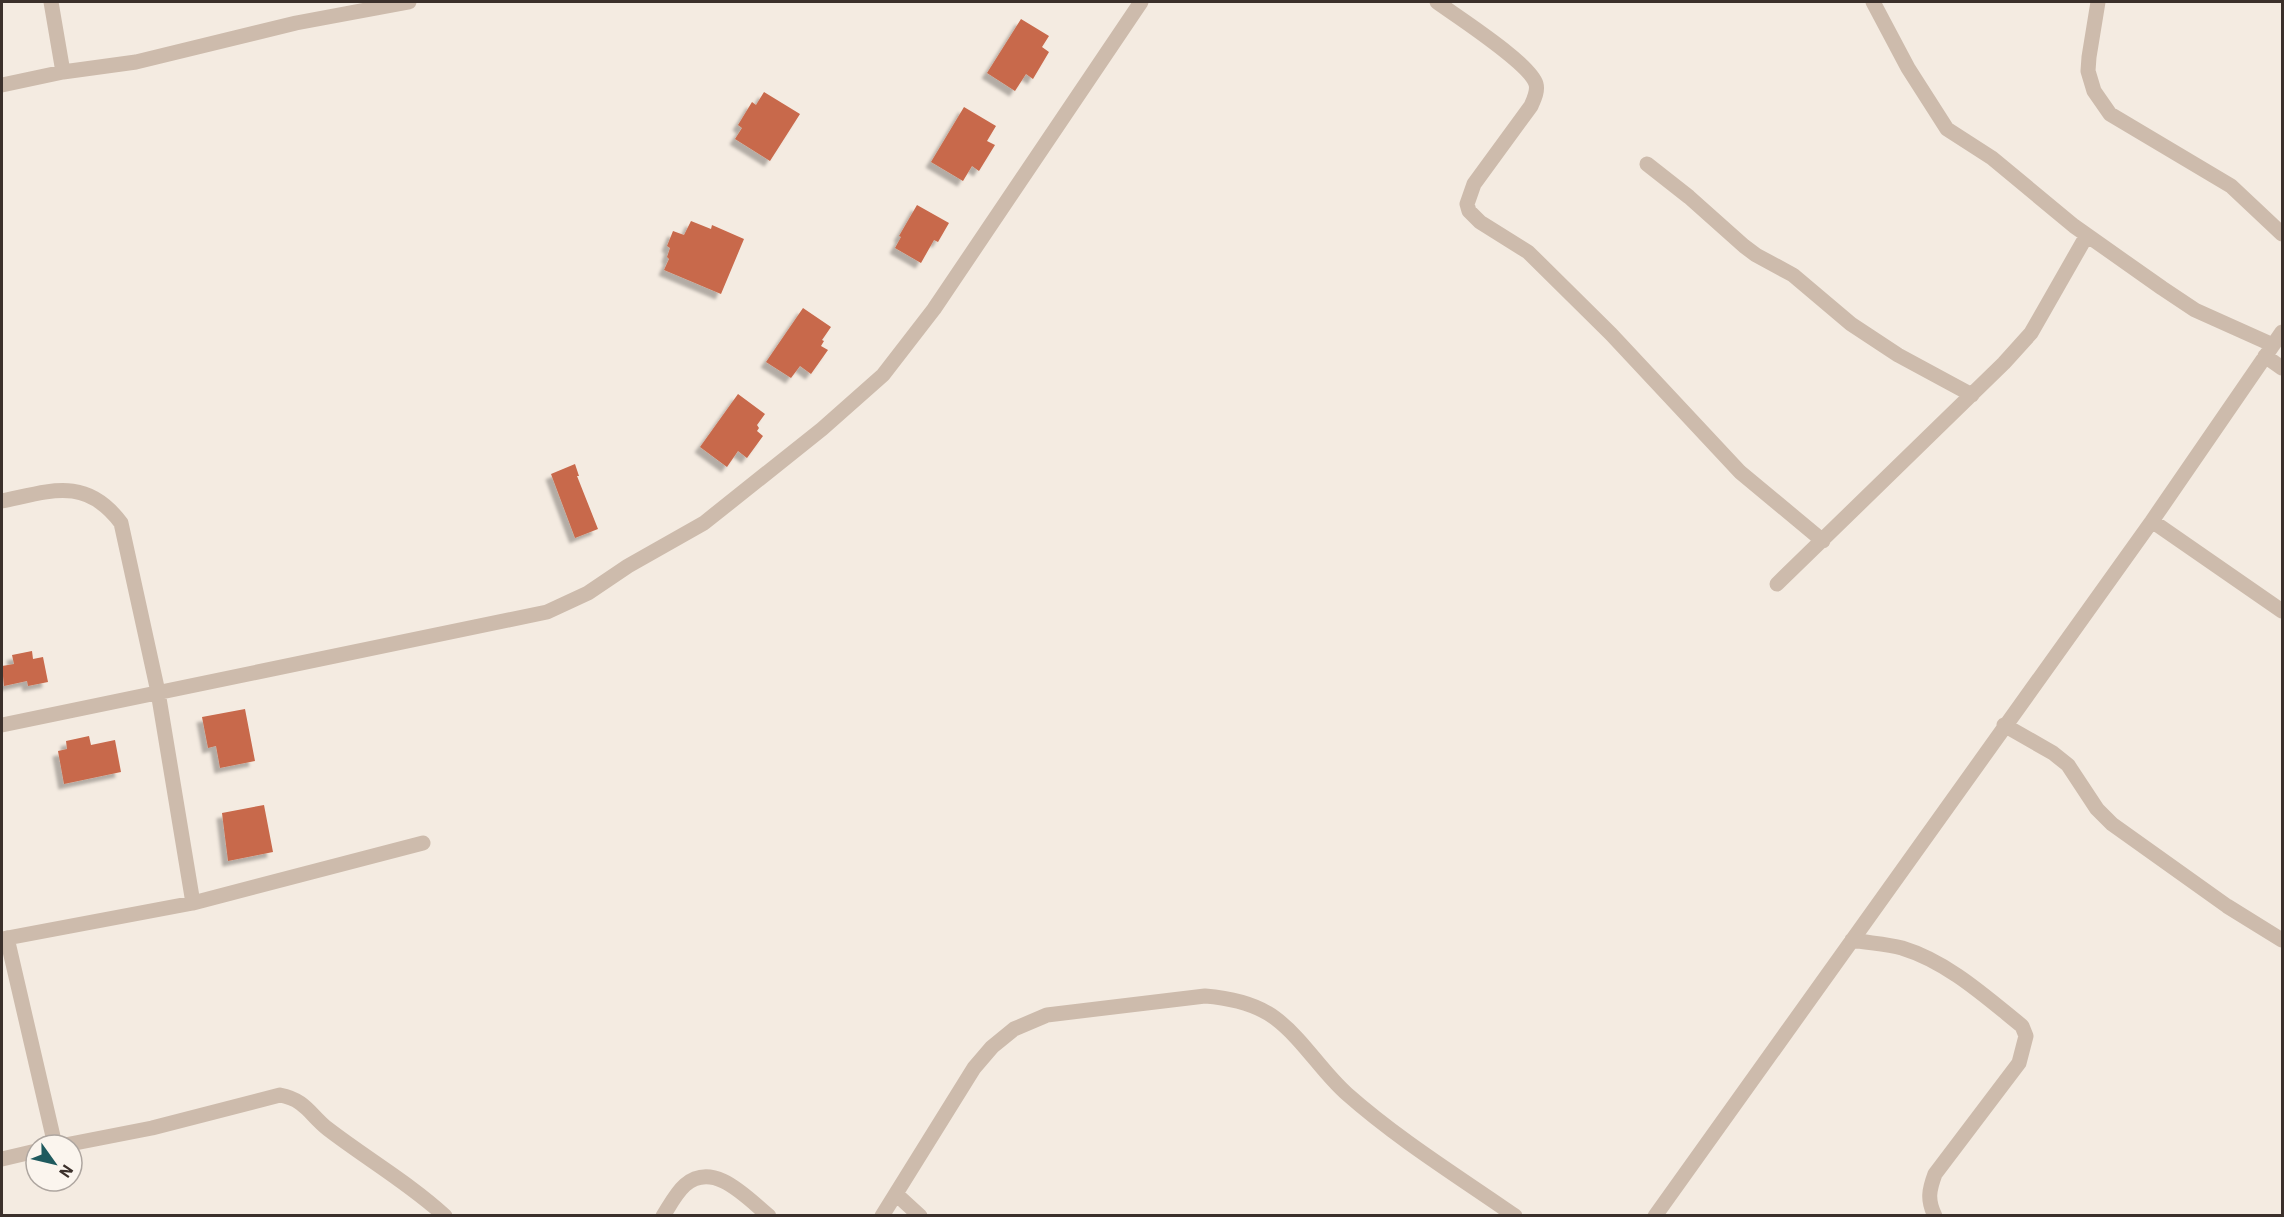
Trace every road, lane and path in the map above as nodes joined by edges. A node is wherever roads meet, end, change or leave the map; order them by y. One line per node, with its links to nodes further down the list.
1 (51, 2): 7 (street)
2 (409, 2): 7 (street)
3 (1141, 2): 21 (street)
4 (1437, 2): 18 (street)
5 (1872, 2): 11 (street)
6 (2097, 2): 10 (street)
7 (63, 72): 8 (street)
8 (2, 85)
9 (1647, 164): 15 (street)
10 (2283, 234)
11 (2087, 236): 13 (street); 15 (street)
12 (2283, 332): 13 (street)
13 (2269, 351): 14 (street); 17 (street)
14 (2283, 368)
15 (1972, 395): 18 (street)
16 (2, 501): 21 (street)
17 (2152, 521): 20 (street); 23 (street)
18 (1823, 541): 19 (street)
19 (1778, 585)
20 (2283, 611)
21 (158, 692): 22 (street); 25 (street)
22 (2, 725)
23 (2004, 725): 27 (street); 28 (street)
24 (423, 843): 25 (street)
25 (193, 903): 26 (street)
26 (4, 939): 29 (street)
27 (1852, 940): 40 (street); 41 (street)
28 (2283, 940)
29 (52, 1133)
30 (84, 1141): 34 (street)
31 (24, 1154): 32 (street)
32 (2, 1159)
33 (896, 1194): 37 (street); 38 (street); 39 (street)
34 (445, 1215)
35 (663, 1215): 36 (street)
36 (769, 1215)
37 (882, 1215)
38 (920, 1215)
39 (1515, 1215)
40 (1654, 1215)
41 (1935, 1215)

